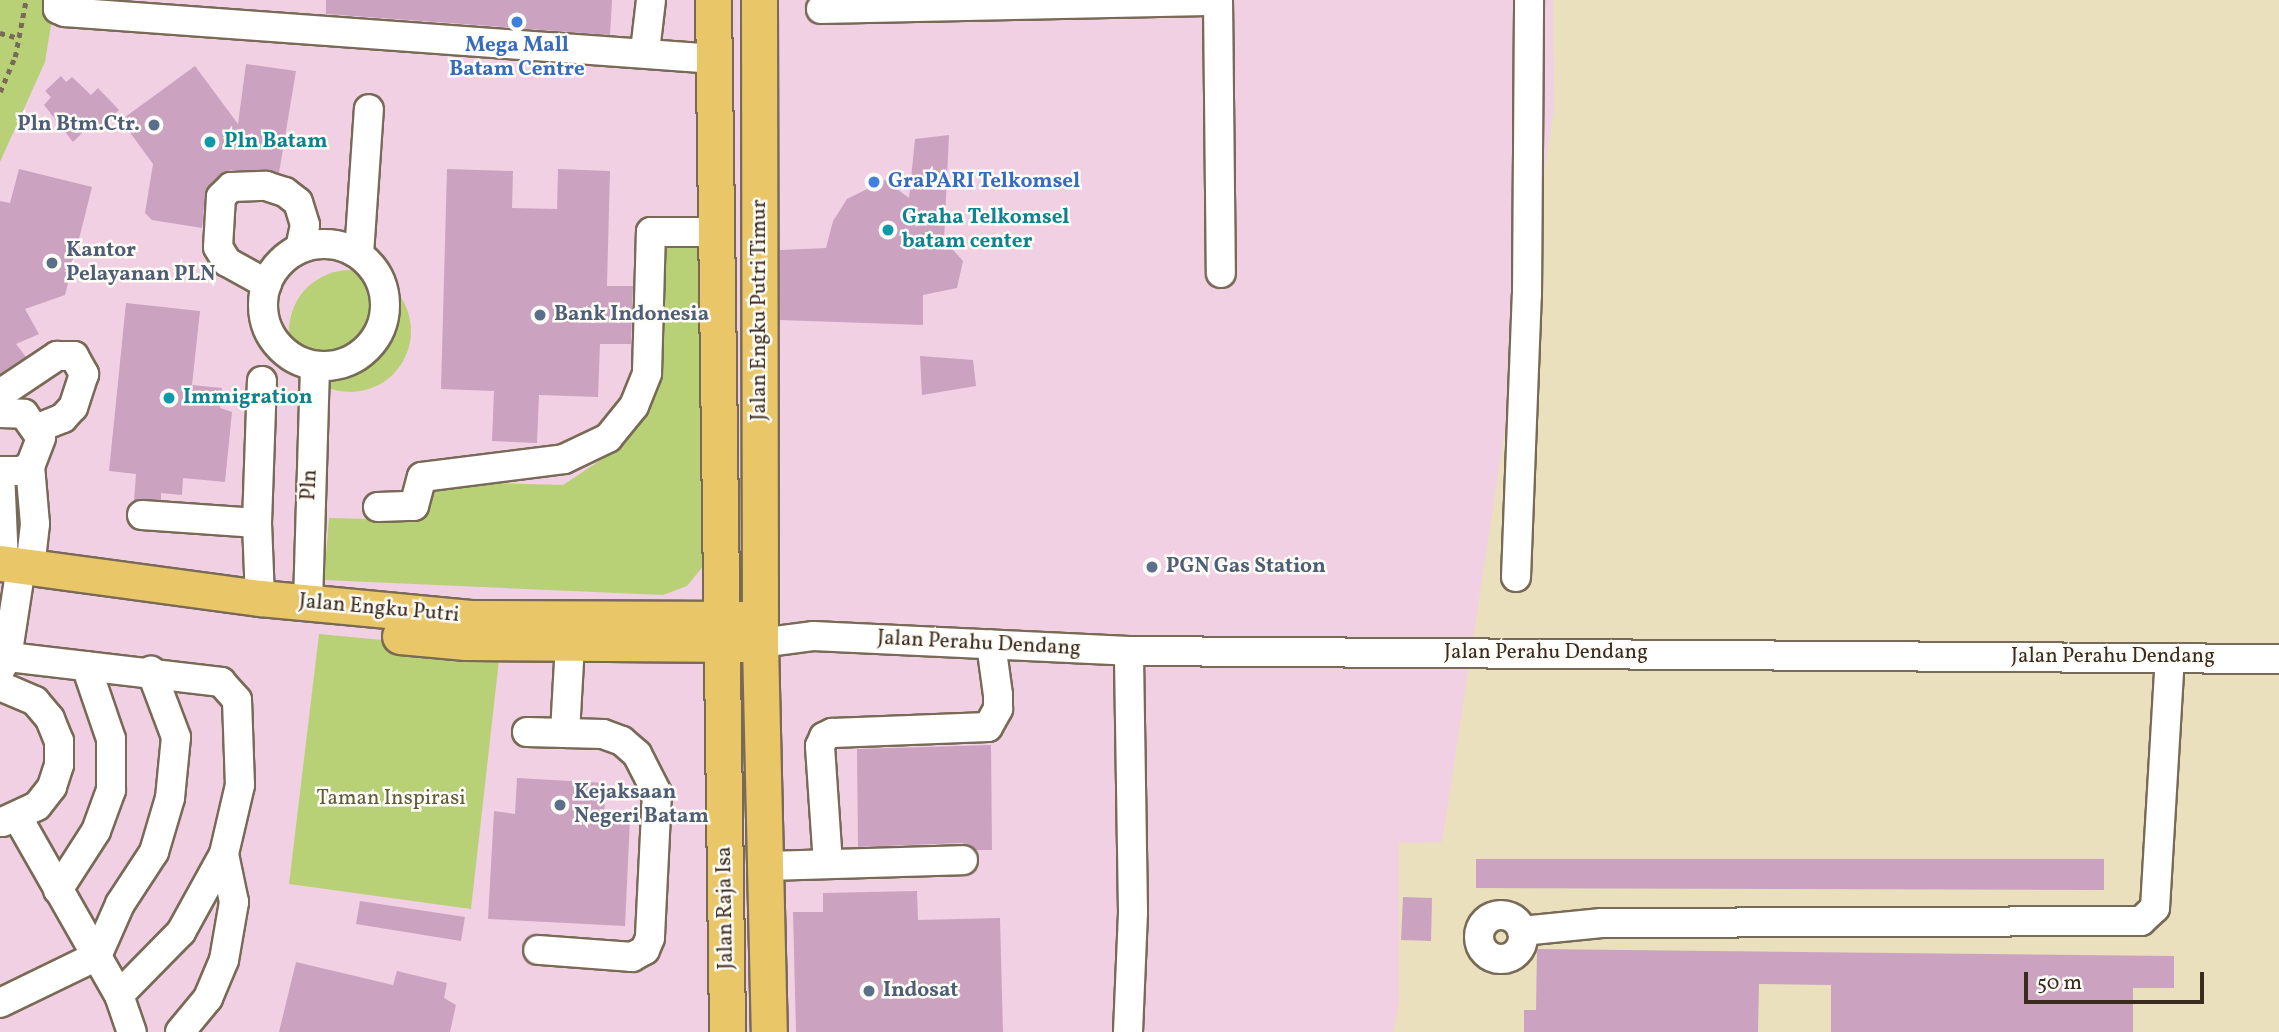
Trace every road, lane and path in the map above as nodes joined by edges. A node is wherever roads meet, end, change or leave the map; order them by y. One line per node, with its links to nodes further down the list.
1 (26, 0): 10 (path)
2 (58, 0): 11 (street)
3 (651, 0): 11 (street)
4 (713, 0): 12 (main road, Jalan Engku Putri Timur)
5 (760, 0): 36 (main road, Jalan Engku Putri Timur)
6 (1217, 0): 8 (street); 18 (street)
7 (1529, 0): 32 (street)
8 (821, 9)
9 (0, 33): 10 (path)
10 (19, 38): 13 (path)
11 (645, 51): 12 (street)
12 (715, 59): 15 (main road, Jalan Engku Putri Timur)
13 (0, 92)
14 (369, 109): 17 (street)
15 (719, 232): 27 (street); 35 (main road, Jalan Engku Putri Timur)
16 (300, 248): 17 (street); 19 (street); 19 (street)
17 (359, 254): 20 (street)
18 (1221, 273)
19 (267, 284): 20 (street)
20 (315, 366): 34 (street, Pln)
21 (262, 381): 30 (street)
22 (0, 394): 24 (street)
23 (0, 413): 24 (street)
24 (50, 423): 25 (street)
25 (30, 466): 26 (street); 31 (street)
26 (0, 471): 28 (street)
27 (378, 506)
28 (2, 512): 31 (street)
29 (142, 515): 30 (street)
30 (257, 523): 33 (street)
31 (12, 573): 33 (main road, Jalan Engku Putri); 37 (main road, Jalan Engku Putri); 42 (street)
32 (1516, 577)
33 (260, 598): 34 (main road, Jalan Engku Putri)
34 (308, 603): 35 (main road, Jalan Engku Putri)
35 (722, 630): 36 (main road, Jalan Engku Putri); 37 (main road, Jalan Engku Putri); 61 (main road, Jalan Raja Isa)
36 (760, 631): 38 (street, Jalan Perahu Dendang); 52 (main road, Jalan Raja Isa)
37 (570, 643): 47 (street)
38 (991, 644): 39 (street, Jalan Perahu Dendang); 51 (street)
39 (1129, 651): 40 (street, Jalan Perahu Dendang); 63 (street)
40 (2170, 658): 41 (street, Jalan Perahu Dendang); 54 (street)
41 (2279, 659)
42 (2, 661): 43 (street)
43 (86, 666): 44 (street); 53 (street)
44 (152, 671): 49 (street); 56 (street)
45 (0, 686): 48 (street)
46 (527, 732): 47 (street)
47 (565, 733): 55 (street)
48 (9, 821): 53 (street)
49 (224, 854): 57 (street); 59 (street)
50 (963, 860): 51 (street)
51 (828, 864): 52 (street)
52 (765, 866): 62 (main road, Jalan Raja Isa)
53 (58, 890): 56 (street)
54 (1522, 931)
55 (538, 950)
56 (97, 956): 57 (street); 58 (street)
57 (119, 995): 60 (street)
58 (0, 1003)
59 (184, 1030)
60 (132, 1032)
61 (727, 1032)
62 (769, 1032)
63 (1128, 1032)

